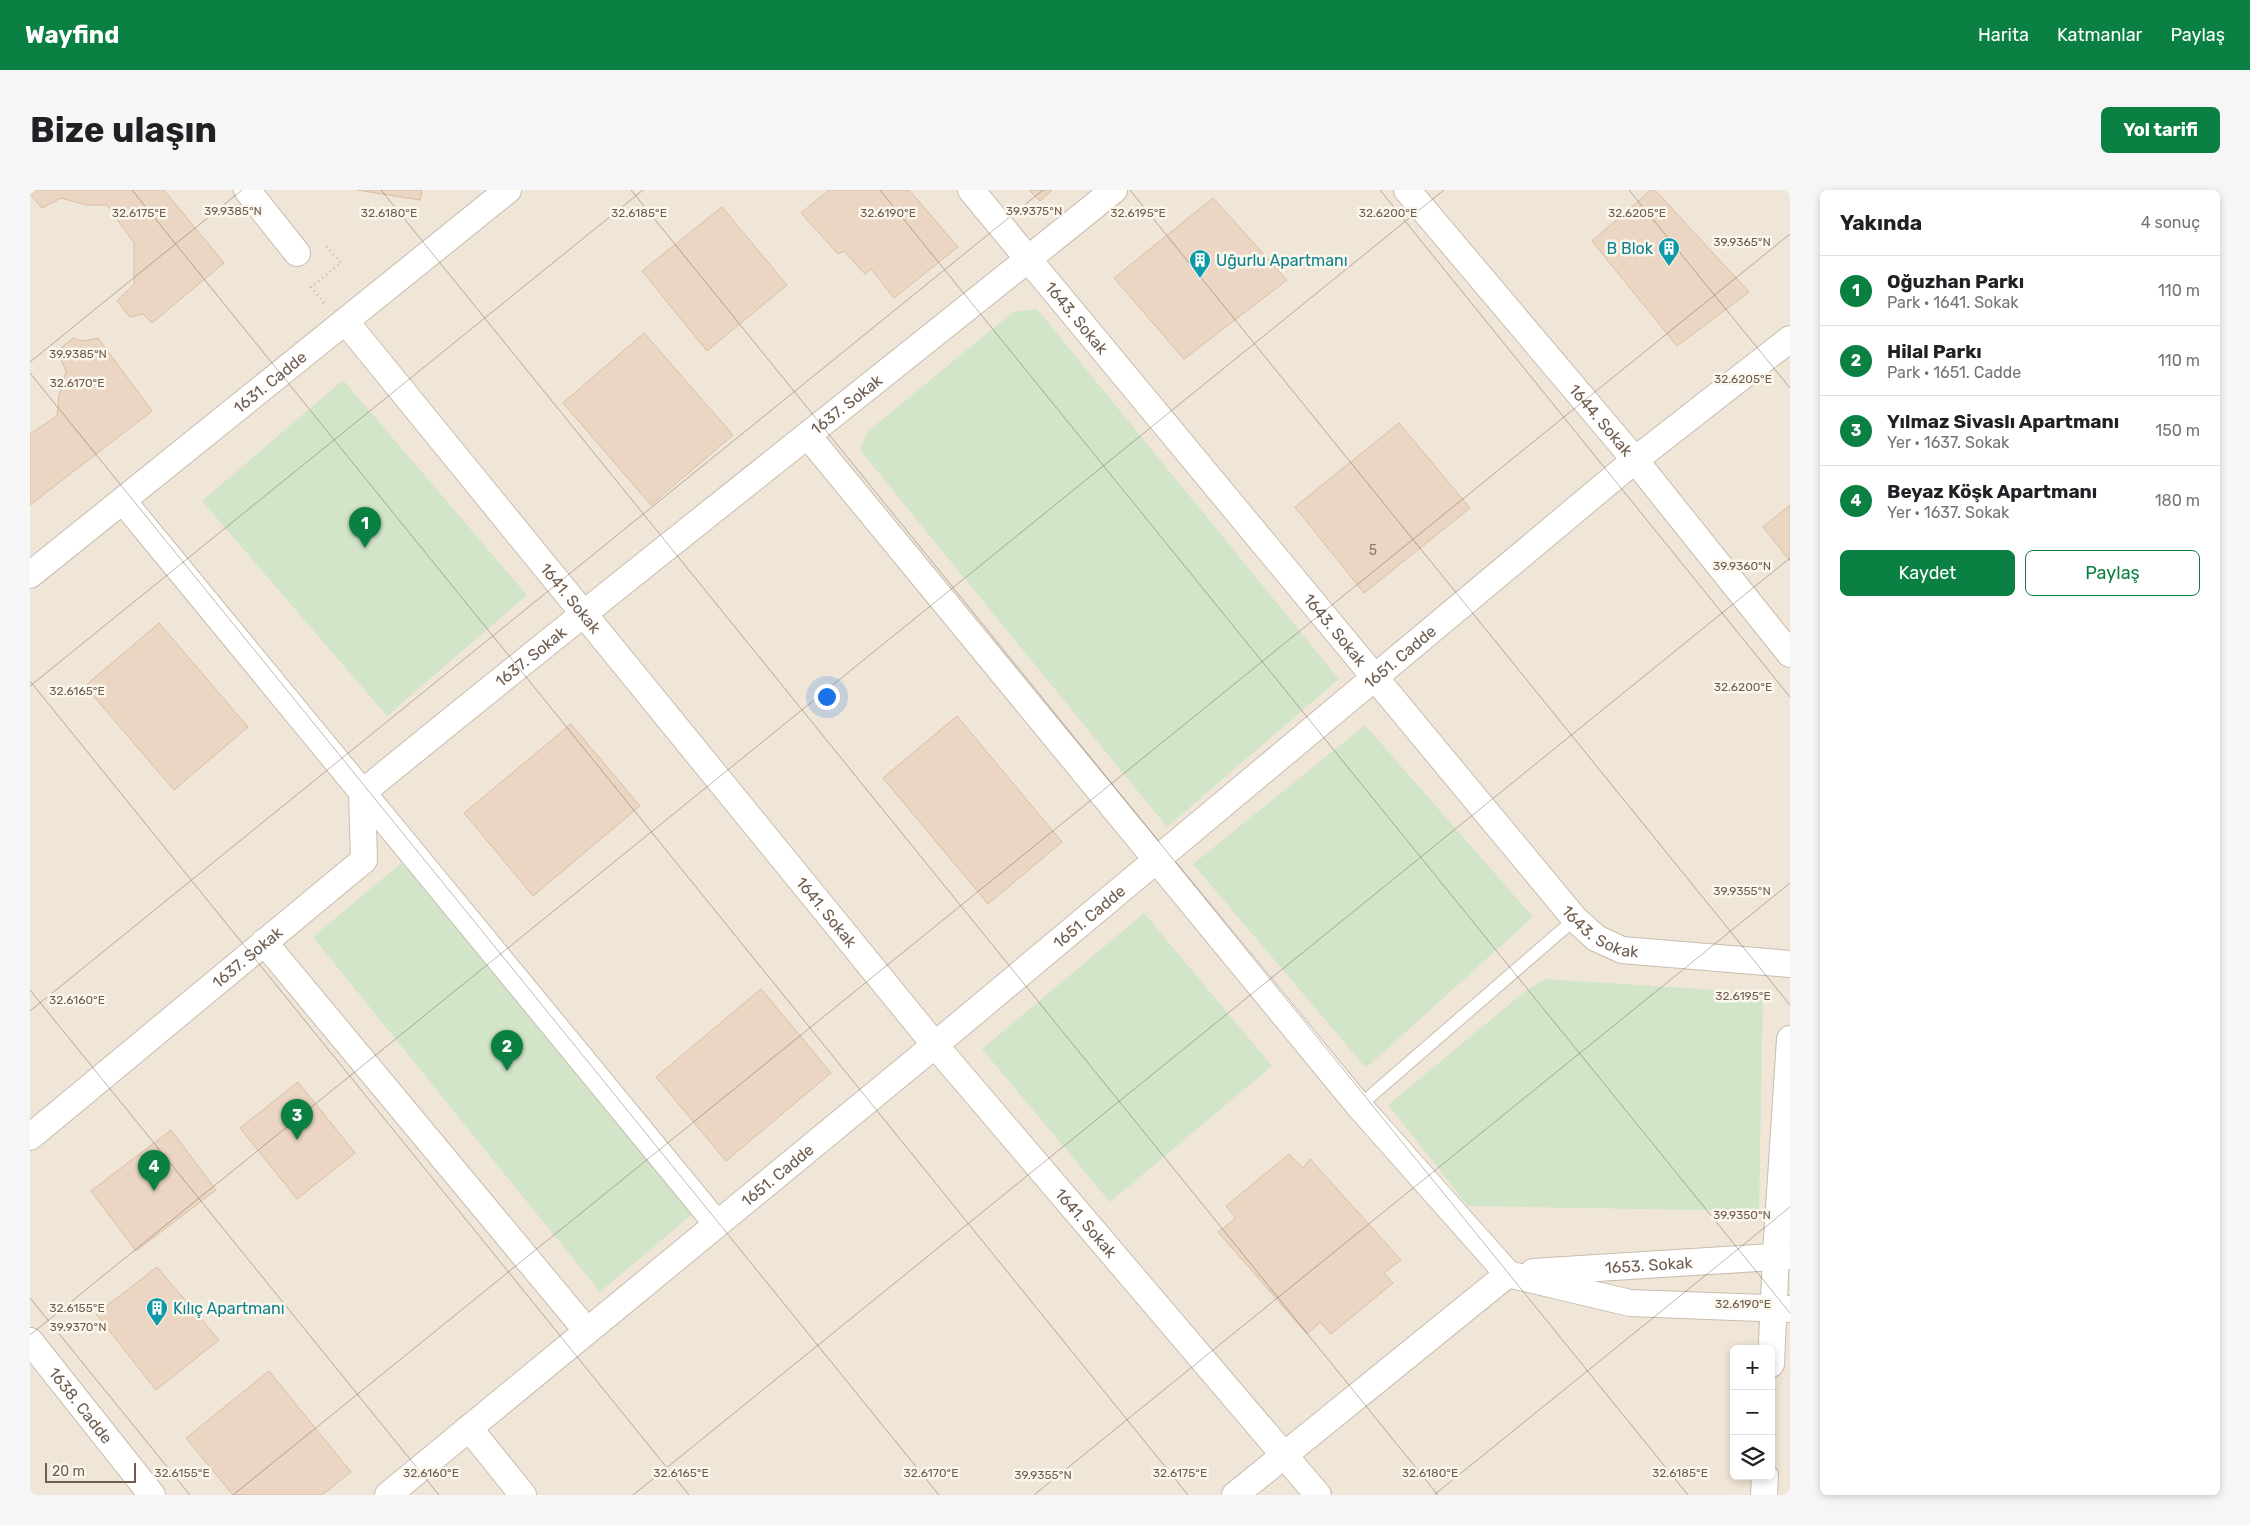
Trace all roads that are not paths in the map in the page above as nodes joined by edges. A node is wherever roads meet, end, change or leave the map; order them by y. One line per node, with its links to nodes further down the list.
1 (247, 190): 6 (street)
2 (508, 190): 8 (street, 1631. Cadde)
3 (971, 190): 7 (street, 1643. Sokak)
4 (1114, 190): 7 (street, 1637. Sokak)
5 (1407, 190): 11 (street, 1644. Sokak)
6 (297, 253)
7 (1029, 259): 10 (street, 1637. Sokak); 16 (street, 1643. Sokak)
8 (344, 323): 12 (street, 1631. Cadde); 14 (street, 1641. Sokak)
9 (1790, 339): 11 (street, 1651. Cadde)
10 (808, 436): 14 (street, 1637. Sokak); 18 (street)
11 (1635, 460): 15 (street, 1644. Sokak); 16 (street, 1651. Cadde)
12 (123, 501): 13 (street, 1631. Cadde); 17 (street)
13 (30, 575)
14 (584, 612): 17 (street, 1637. Sokak); 23 (street, 1641. Sokak)
15 (1790, 654)
16 (1374, 678): 18 (street, 1651. Cadde); 19 (street, 1643. Sokak)
17 (362, 793): 20 (street, 1637. Sokak); 26 (street)
18 (1156, 862): 23 (street, 1651. Cadde); 24 (street)
19 (1575, 919): 21 (street, 1643. Sokak); 24 (lane)
20 (264, 942): 25 (street, 1637. Sokak); 30 (street)
21 (1790, 964)
22 (1790, 1039): 27 (street)
23 (936, 1045): 26 (street, 1651. Cadde); 34 (street, 1641. Sokak)
24 (1359, 1106): 28 (street)
25 (30, 1137)
26 (717, 1224): 30 (street, 1651. Cadde)
27 (1783, 1256): 28 (street, 1653. Sokak); 29 (street)
28 (1508, 1274): 29 (street); 34 (street)
29 (1782, 1308): 32 (street)
30 (587, 1331): 33 (street, 1651. Cadde)
31 (30, 1341): 36 (street, 1638. Cadde)
32 (1775, 1345)
33 (469, 1428): 37 (street, 1651. Cadde); 38 (street)
34 (1284, 1455): 39 (street); 40 (street, 1641. Sokak)
35 (1765, 1480): 41 (street)
36 (152, 1495)
37 (388, 1495)
38 (523, 1495)
39 (1235, 1495)
40 (1318, 1495)
41 (1764, 1495)

